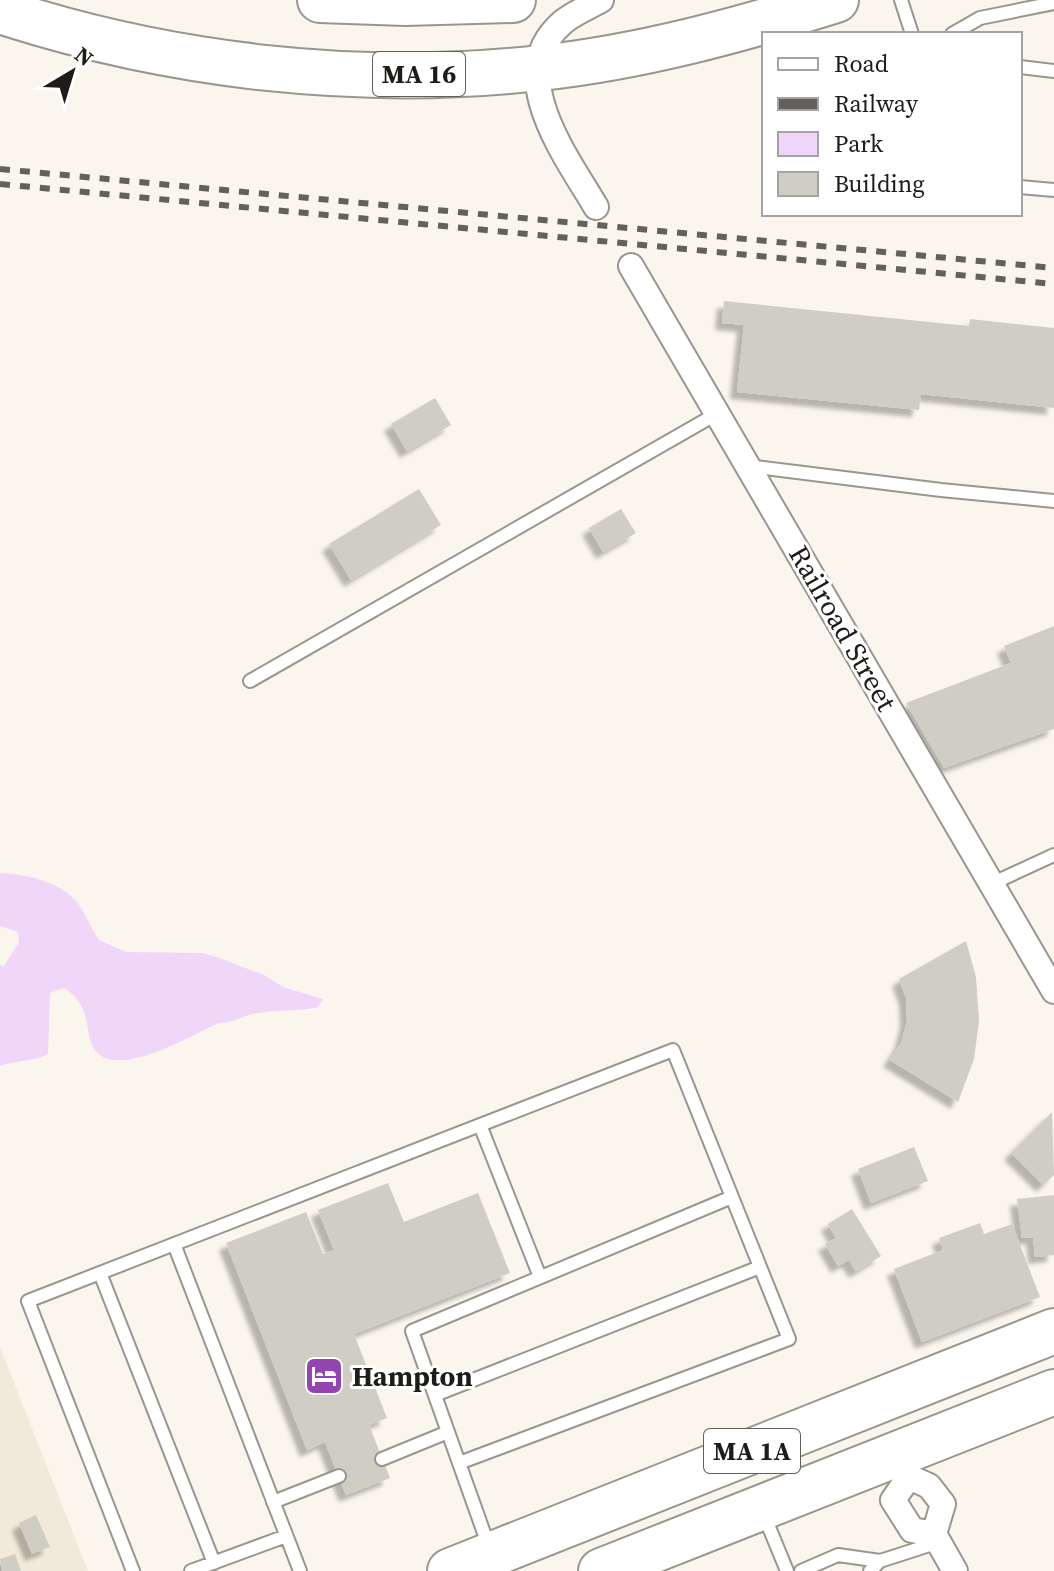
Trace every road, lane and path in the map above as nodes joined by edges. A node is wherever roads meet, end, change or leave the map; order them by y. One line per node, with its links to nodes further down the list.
1 (320, 0): 6 (highway)
2 (513, 0): 6 (highway)
3 (601, 0): 12 (street)
4 (836, 0): 12 (highway, MA 16)
5 (901, 0): 9 (lane)
6 (467, 1)
7 (1054, 3): 10 (lane)
8 (0, 11): 12 (highway, MA 16)
9 (911, 32)
10 (956, 32)
11 (1022, 67): 13 (lane)
12 (540, 68): 16 (street)
13 (1054, 71)
14 (1022, 187): 15 (lane)
15 (1054, 190)
16 (596, 207)
17 (631, 266): 18 (street, Railroad Street)
18 (718, 413): 19 (street, Railroad Street); 21 (lane)
19 (748, 466): 20 (lane); 23 (street, Railroad Street)
20 (1054, 501)
21 (250, 681)
22 (1054, 855): 23 (lane)
23 (991, 884): 24 (street, Railroad Street)
24 (1054, 991)
25 (480, 1125): 26 (lane); 27 (lane); 30 (lane)
26 (732, 1197): 28 (lane); 30 (lane)
27 (174, 1244): 29 (lane); 39 (lane)
28 (760, 1267): 33 (lane); 36 (lane)
29 (100, 1273): 45 (lane); 46 (lane)
30 (540, 1277): 33 (lane)
31 (1054, 1331): 43 (highway, MA 1A)
32 (1054, 1392): 37 (highway, MA 1A)
33 (435, 1395): 34 (lane)
34 (448, 1432): 35 (lane); 36 (lane)
35 (382, 1459)
36 (459, 1463): 43 (lane)
37 (902, 1466): 40 (highway, MA 1A); 42 (street); 42 (street)
38 (339, 1476): 39 (lane)
39 (273, 1502): 41 (lane)
40 (761, 1508): 50 (highway, MA 1A); 51 (lane)
41 (286, 1536): 45 (lane); 48 (lane)
42 (936, 1538): 44 (lane); 54 (street)
43 (491, 1555): 49 (highway, MA 1A)
44 (880, 1561): 52 (lane); 53 (lane)
45 (214, 1563): 47 (lane)
46 (133, 1571)
47 (191, 1571)
48 (300, 1571)
49 (450, 1571)
50 (601, 1571)
51 (787, 1571)
52 (801, 1571)
53 (870, 1571)
54 (955, 1571)

